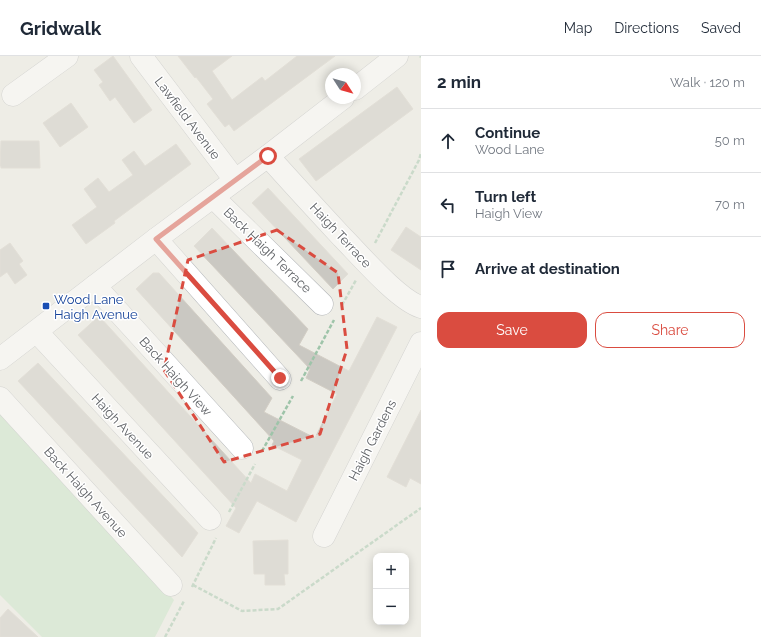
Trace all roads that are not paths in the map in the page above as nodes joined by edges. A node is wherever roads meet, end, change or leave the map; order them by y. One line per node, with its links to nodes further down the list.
1 (67, 56): 5 (street)
2 (141, 56): 8 (street, Lawfield Avenue)
3 (397, 56): 4 (street)
4 (361, 84)
5 (13, 95)
6 (335, 104): 7 (street)
7 (268, 156): 8 (street); 13 (street, Haigh Terrace)
8 (235, 180): 9 (street)
9 (213, 196): 10 (street); 12 (street, Back Haigh Terrace)
10 (156, 239): 11 (street); 17 (street)
11 (95, 286): 14 (street); 19 (street, Back Haigh View)
12 (322, 304)
13 (421, 307)
14 (37, 332): 16 (street); 21 (street, Haigh Avenue)
15 (421, 343): 20 (street, Haigh Gardens)
16 (0, 359)
17 (280, 378)
18 (0, 398): 22 (street, Back Haigh Avenue)
19 (242, 448)
20 (349, 518)
21 (210, 519)
22 (171, 585)

